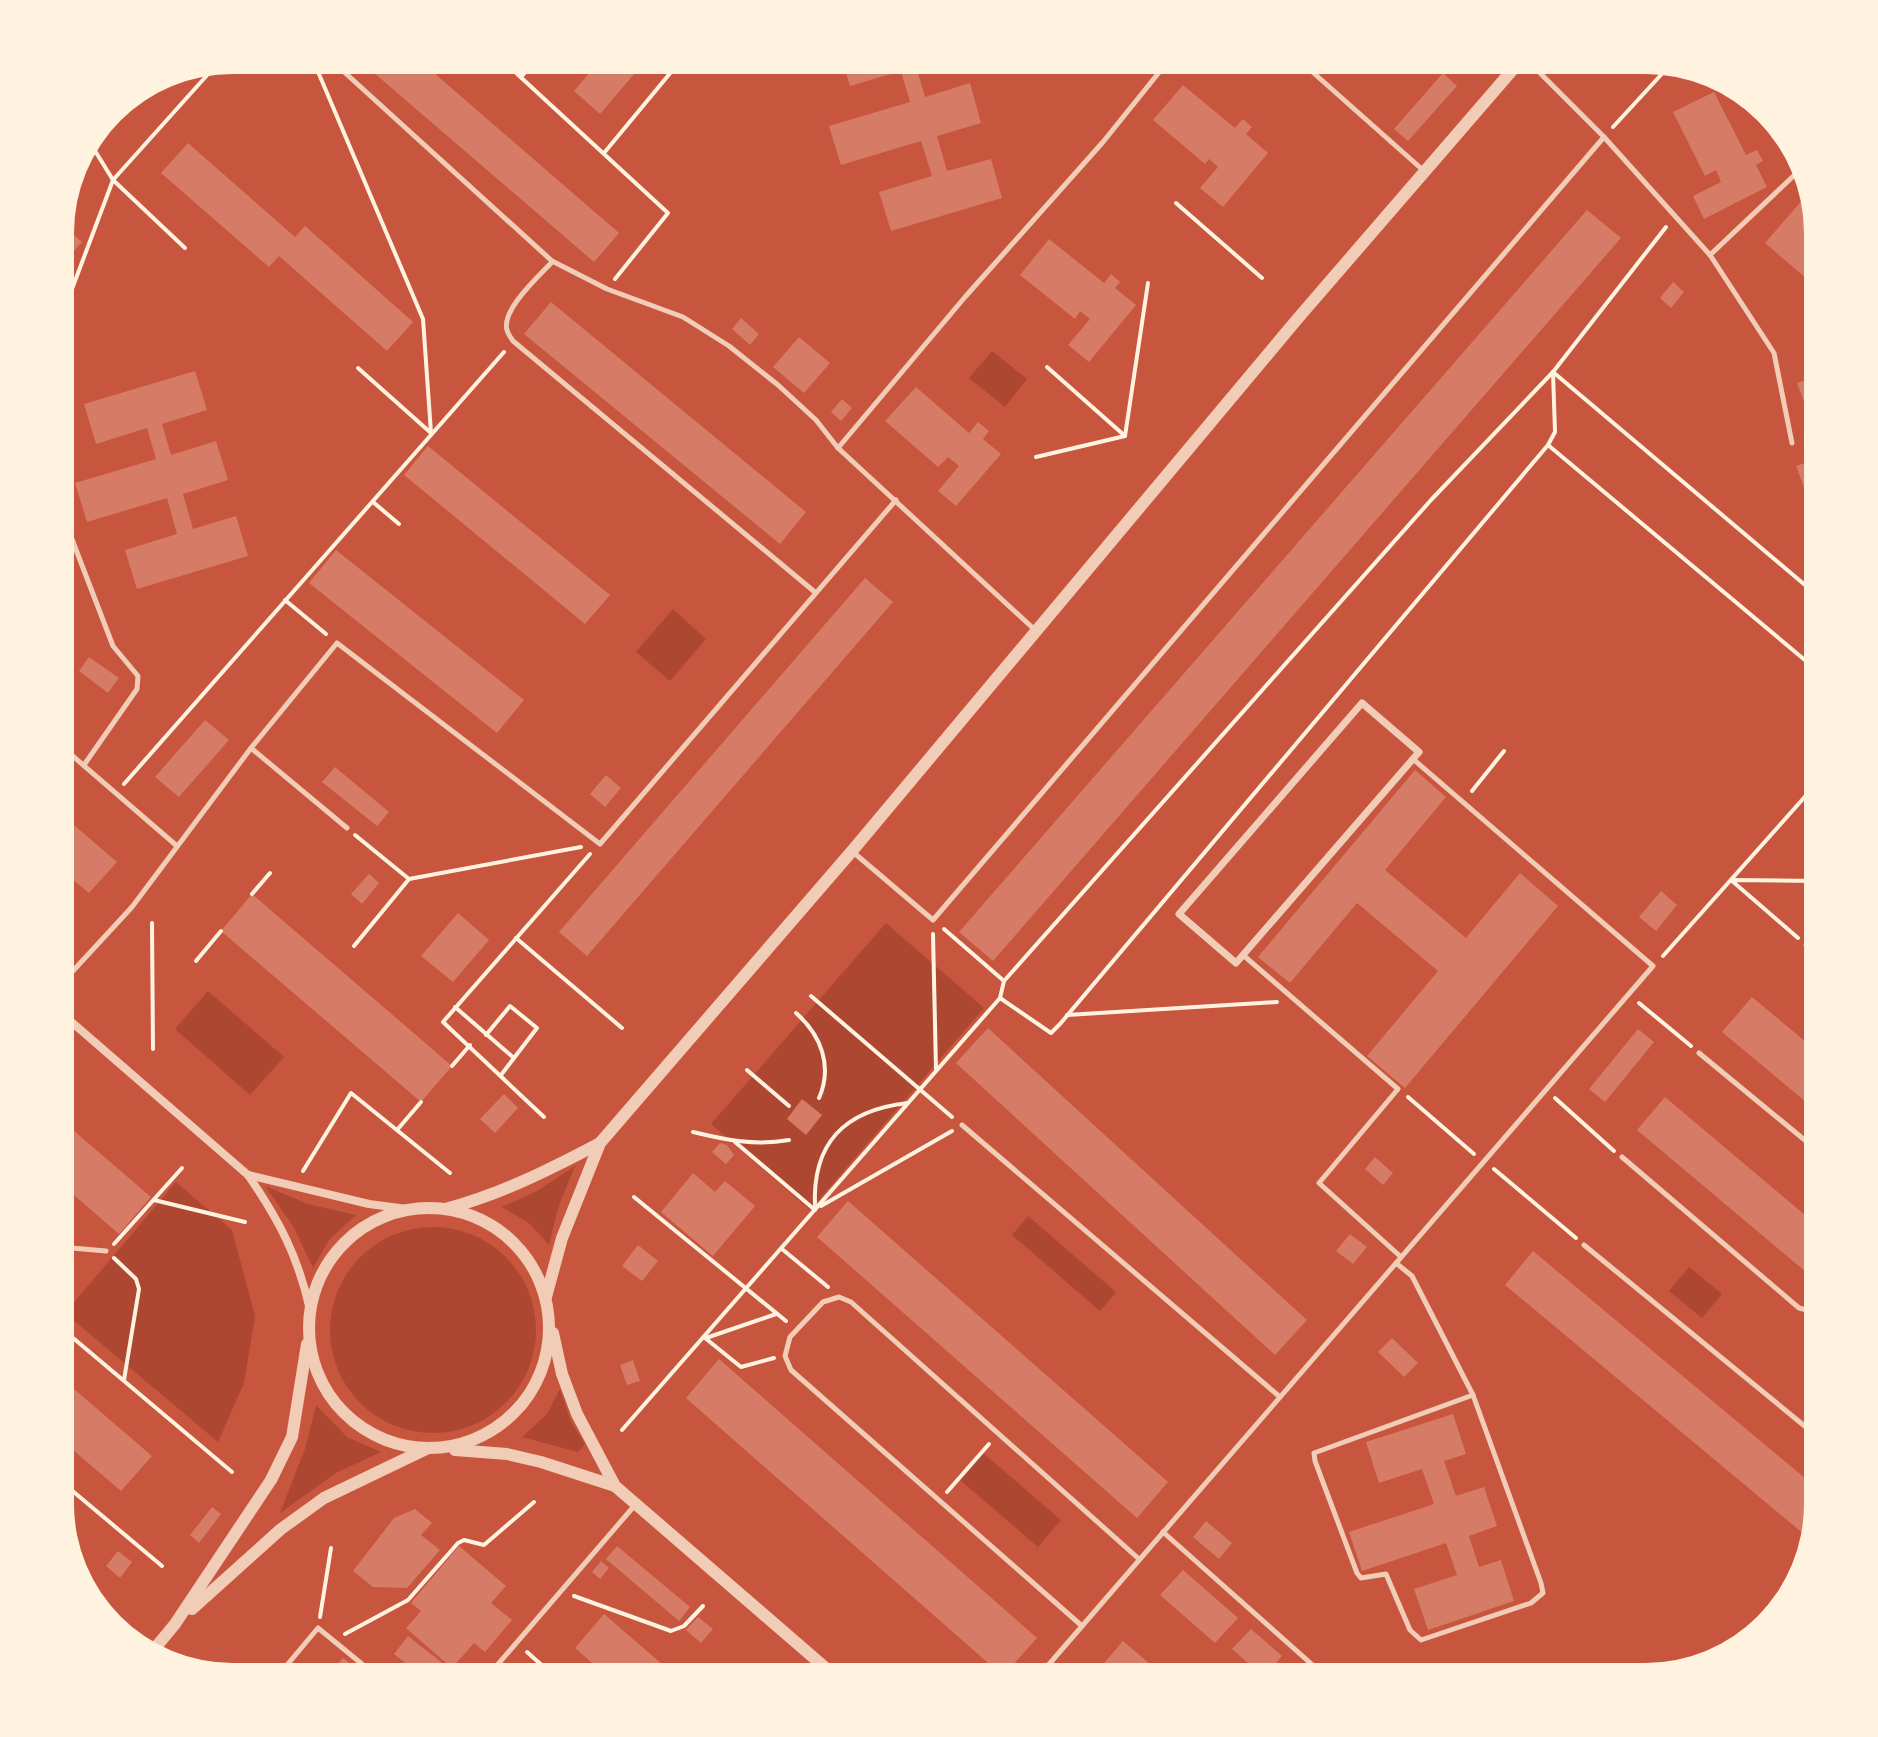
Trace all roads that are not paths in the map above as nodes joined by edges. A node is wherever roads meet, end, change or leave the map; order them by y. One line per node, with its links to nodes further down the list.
1 (346, 74): 10 (lane)
2 (1158, 74): 12 (lane)
3 (1315, 74): 7 (lane)
4 (1511, 74): 7 (street)
5 (1539, 74): 6 (lane)
6 (1604, 137): 9 (lane); 23 (lane)
7 (1424, 171): 16 (street)
8 (1793, 176): 9 (lane)
9 (1710, 255): 11 (lane)
10 (552, 261): 12 (lane); 15 (lane)
11 (1792, 443)
12 (838, 448): 13 (lane)
13 (896, 500): 15 (lane); 16 (lane)
14 (74, 544): 20 (lane)
15 (816, 593): 17 (lane)
16 (1036, 631): 23 (street)
17 (251, 748): 21 (lane); 22 (lane)
18 (74, 757): 20 (lane)
19 (1413, 759): 24 (street); 24 (street); 38 (lane)
20 (84, 765): 22 (lane)
21 (347, 828)
22 (177, 846): 25 (lane)
23 (852, 851): 30 (street)
24 (1243, 955): 38 (lane)
25 (74, 970)
26 (74, 1024): 32 (street)
27 (1699, 1053): 29 (lane)
28 (962, 1125): 45 (lane)
29 (1804, 1139)
30 (600, 1143): 34 (street); 39 (street)
31 (1622, 1157): 40 (lane)
32 (248, 1175): 33 (street); 41 (street)
33 (407, 1209): 34 (street); 41 (street)
34 (445, 1209): 39 (street)
35 (1584, 1245): 46 (lane)
36 (74, 1248): 37 (lane)
37 (106, 1251)
38 (1399, 1260): 44 (lane); 45 (lane)
39 (546, 1297): 42 (street)
40 (1804, 1309)
41 (310, 1310): 43 (street)
42 (549, 1318): 47 (street); 48 (street)
43 (309, 1333): 47 (street); 52 (street)
44 (1473, 1395): 44 (lane)
45 (1280, 1397): 50 (lane)
46 (1804, 1426)
47 (433, 1449): 48 (street); 52 (street)
48 (615, 1486): 49 (street)
49 (636, 1504): 57 (lane); 58 (street)
50 (1163, 1532): 51 (lane); 60 (lane)
51 (1139, 1559): 53 (lane); 53 (lane)
52 (175, 1624): 54 (street)
53 (1082, 1626): 59 (lane)
54 (158, 1644)
55 (289, 1663): 56 (lane)
56 (361, 1663)
57 (499, 1663)
58 (820, 1663)
59 (1051, 1663)
60 (1310, 1663)

